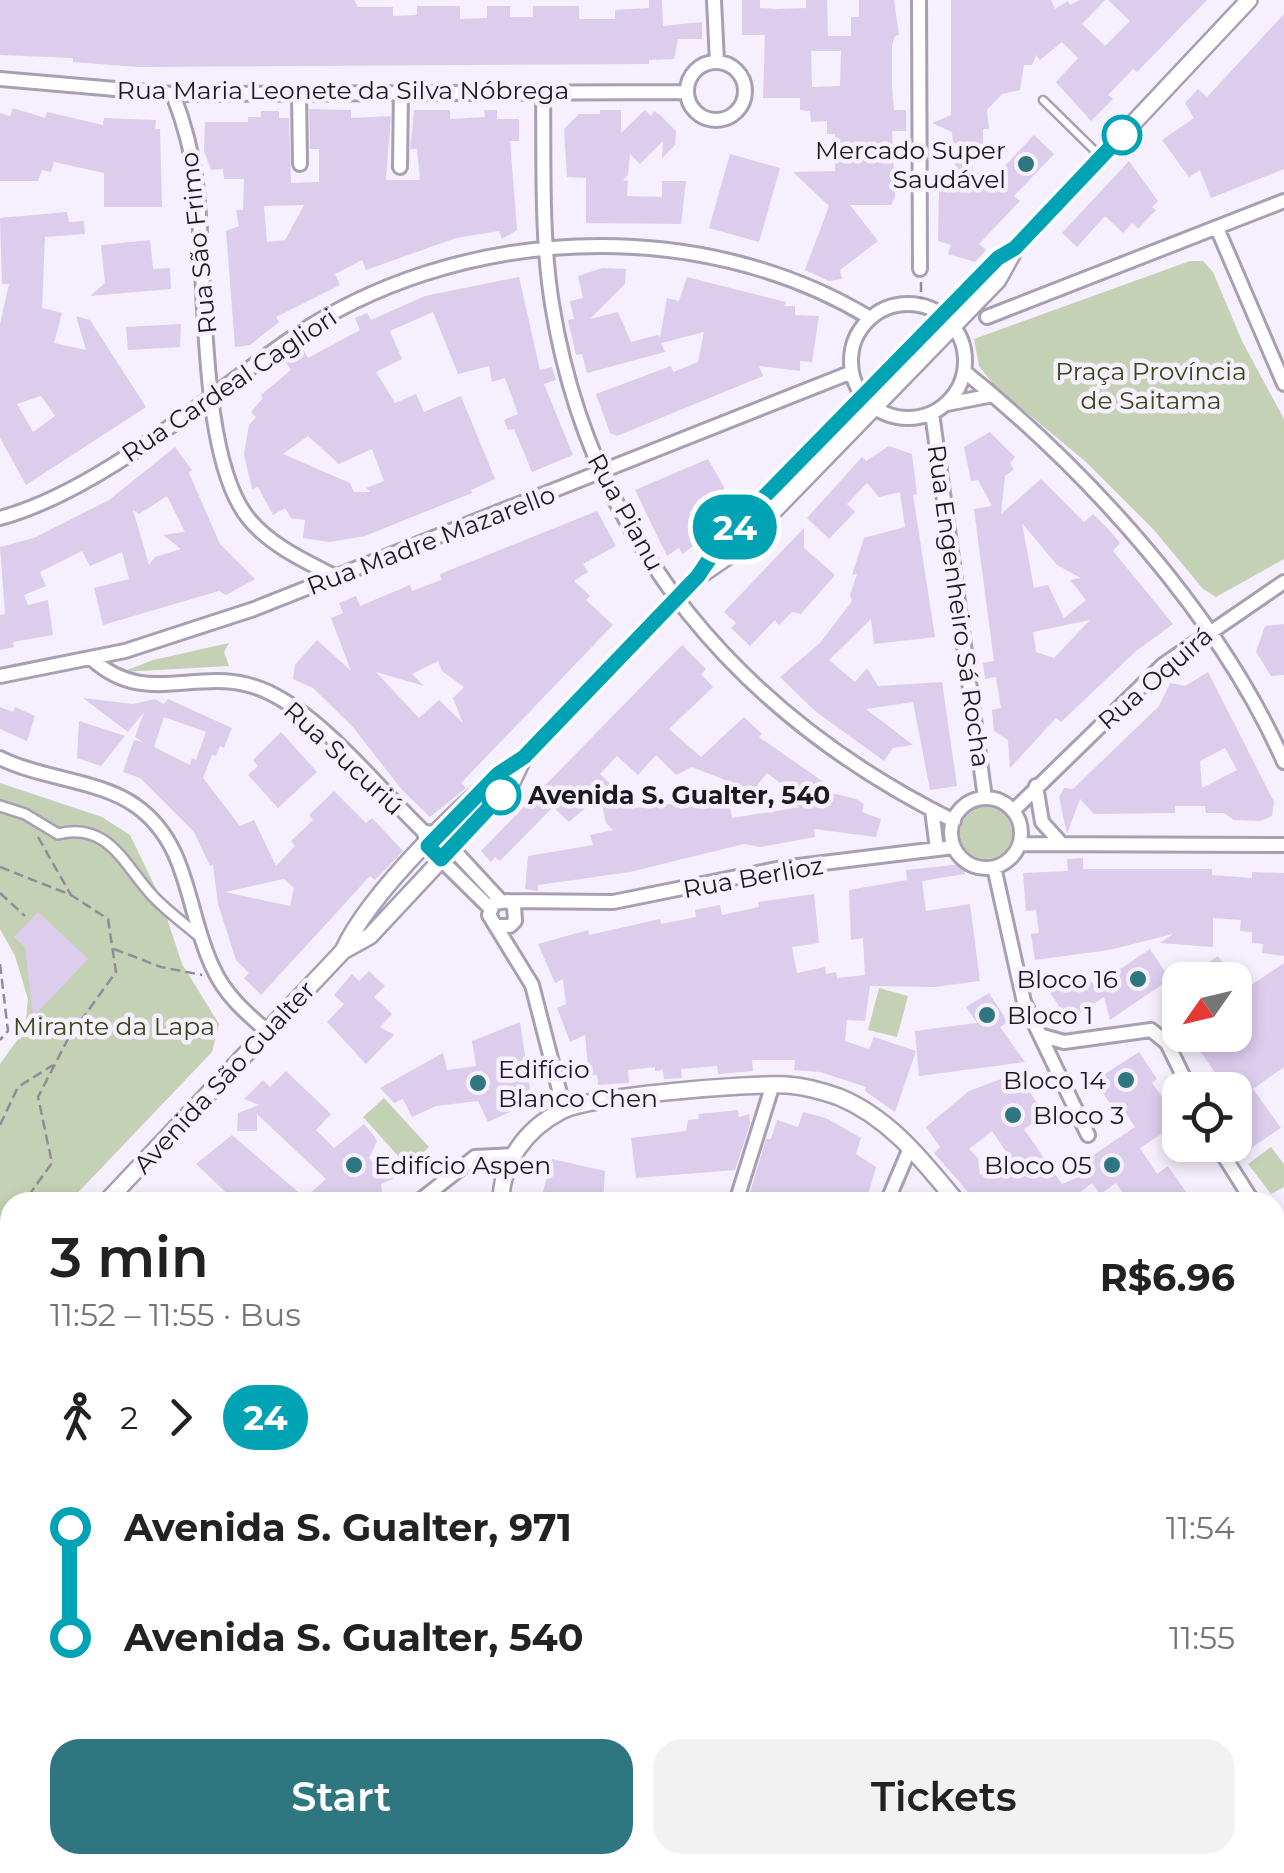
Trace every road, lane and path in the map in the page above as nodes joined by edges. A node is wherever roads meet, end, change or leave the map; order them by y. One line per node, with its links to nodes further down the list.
1 (714, 0): 4 (street)
2 (920, 0): 18 (street)
3 (1249, 0): 12 (street, Avenida São Gualter)
4 (717, 62): 9 (street); 9 (street)
5 (0, 78): 10 (street, Rua Maria Leonete da Silva Nóbrega)
6 (401, 91): 7 (street, Rua Maria Leonete da Silva Nóbrega); 8 (street, Rua Maria Leonete da Silva Nóbrega); 14 (street)
7 (300, 92): 10 (street, Rua Maria Leonete da Silva Nóbrega); 13 (street)
8 (543, 92): 9 (street, Rua Maria Leonete da Silva Nóbrega); 17 (street, Rua Pianu)
9 (686, 92)
10 (173, 94): 27 (street, Rua São Frimo)
11 (1044, 100): 12 (lane)
12 (1101, 157): 22 (street, Avenida São Gualter)
13 (300, 164)
14 (400, 167)
15 (1284, 201): 16 (street)
16 (1217, 228): 20 (street); 25 (street)
17 (546, 247): 21 (street, Rua Cardeal Cagliori); 27 (street, Rua Cardeal Cagliori); 31 (street, Rua Pianu)
18 (920, 270): 19 (path)
19 (921, 305): 21 (street); 22 (street)
20 (986, 317)
21 (870, 318): 23 (street)
22 (948, 320): 24 (street); 28 (street, Avenida São Gualter)
23 (852, 372): 28 (street); 31 (street, Rua Madre Mazarello)
24 (965, 372): 26 (street); 29 (street)
25 (1284, 384)
26 (994, 395): 29 (street); 36 (street)
27 (213, 396): 32 (street, Rua Cardeal Cagliori); 33 (street, Rua São Frimo)
28 (868, 401): 30 (street); 35 (street, Avenida São Gualter)
29 (947, 404): 30 (street)
30 (932, 413): 43 (street, Rua Engenheiro Sá Rocha)
31 (600, 473): 33 (street, Rua Madre Mazarello); 35 (street, Rua Pianu)
32 (0, 518)
33 (338, 578): 37 (street, Rua Madre Mazarello)
34 (1284, 582): 36 (street, Rua Oquirá)
35 (678, 598): 39 (street, Avenida São Gualter); 45 (street, Rua Pianu)
36 (1209, 630): 41 (street); 42 (street, Rua Oquirá)
37 (92, 659): 38 (street, Rua Madre Mazarello); 49 (street, Rua Sucuriú)
38 (0, 676)
39 (524, 757): 49 (street, Avenida São Gualter); 55 (street, Avenida São Gualter)
40 (0, 758): 65 (street)
41 (1284, 762)
42 (1036, 786): 46 (street, Rua Oquirá); 50 (street)
43 (985, 798): 46 (street); 48 (street)
44 (0, 806): 47 (street)
45 (932, 810): 48 (street, Rua Pianu); 54 (street)
46 (1013, 811): 51 (street)
47 (25, 814): 59 (path); 65 (street)
48 (954, 821): 53 (street)
49 (430, 838): 55 (street, Rua Sucuriú); 67 (street, Avenida São Gualter)
50 (1061, 843): 51 (street); 52 (street)
51 (1020, 844): 57 (street)
52 (1284, 845)
53 (954, 847): 54 (street, Rua Berlioz); 57 (street)
54 (937, 849): 61 (street, Rua Berlioz)
55 (447, 854): 60 (street, Rua Sucuriú); 67 (street, Avenida São Gualter)
56 (0, 866): 59 (path)
57 (994, 867): 72 (street)
58 (0, 892): 62 (path)
59 (72, 895): 66 (path)
60 (499, 903): 61 (street, Rua Berlioz); 63 (street); 64 (street)
61 (551, 903): 63 (street, Rua Berlioz)
62 (25, 916)
63 (516, 917): 64 (street, Rua Berlioz); 68 (street)
64 (496, 926): 68 (street)
65 (200, 937): 70 (street)
66 (112, 948): 70 (path); 74 (path)
67 (343, 951): 71 (street, Avenida São Gualter)
68 (520, 959): 77 (street)
69 (0, 964): 73 (path)
70 (218, 978): 71 (street)
71 (268, 1031): 84 (street, Avenida São Gualter)
72 (1043, 1036): 75 (street); 79 (street)
73 (0, 1040)
74 (54, 1064): 78 (path); 83 (path)
75 (1182, 1072)
76 (773, 1084): 77 (street); 80 (street); 87 (street)
77 (564, 1109): 81 (street)
78 (0, 1124)
79 (1088, 1134)
80 (910, 1148): 88 (street); 89 (street)
81 (513, 1154): 85 (street); 86 (street)
82 (1228, 1162): 90 (street)
83 (31, 1192)
84 (115, 1192)
85 (431, 1192)
86 (504, 1192)
87 (739, 1192)
88 (891, 1192)
89 (948, 1192)
90 (1246, 1192)

